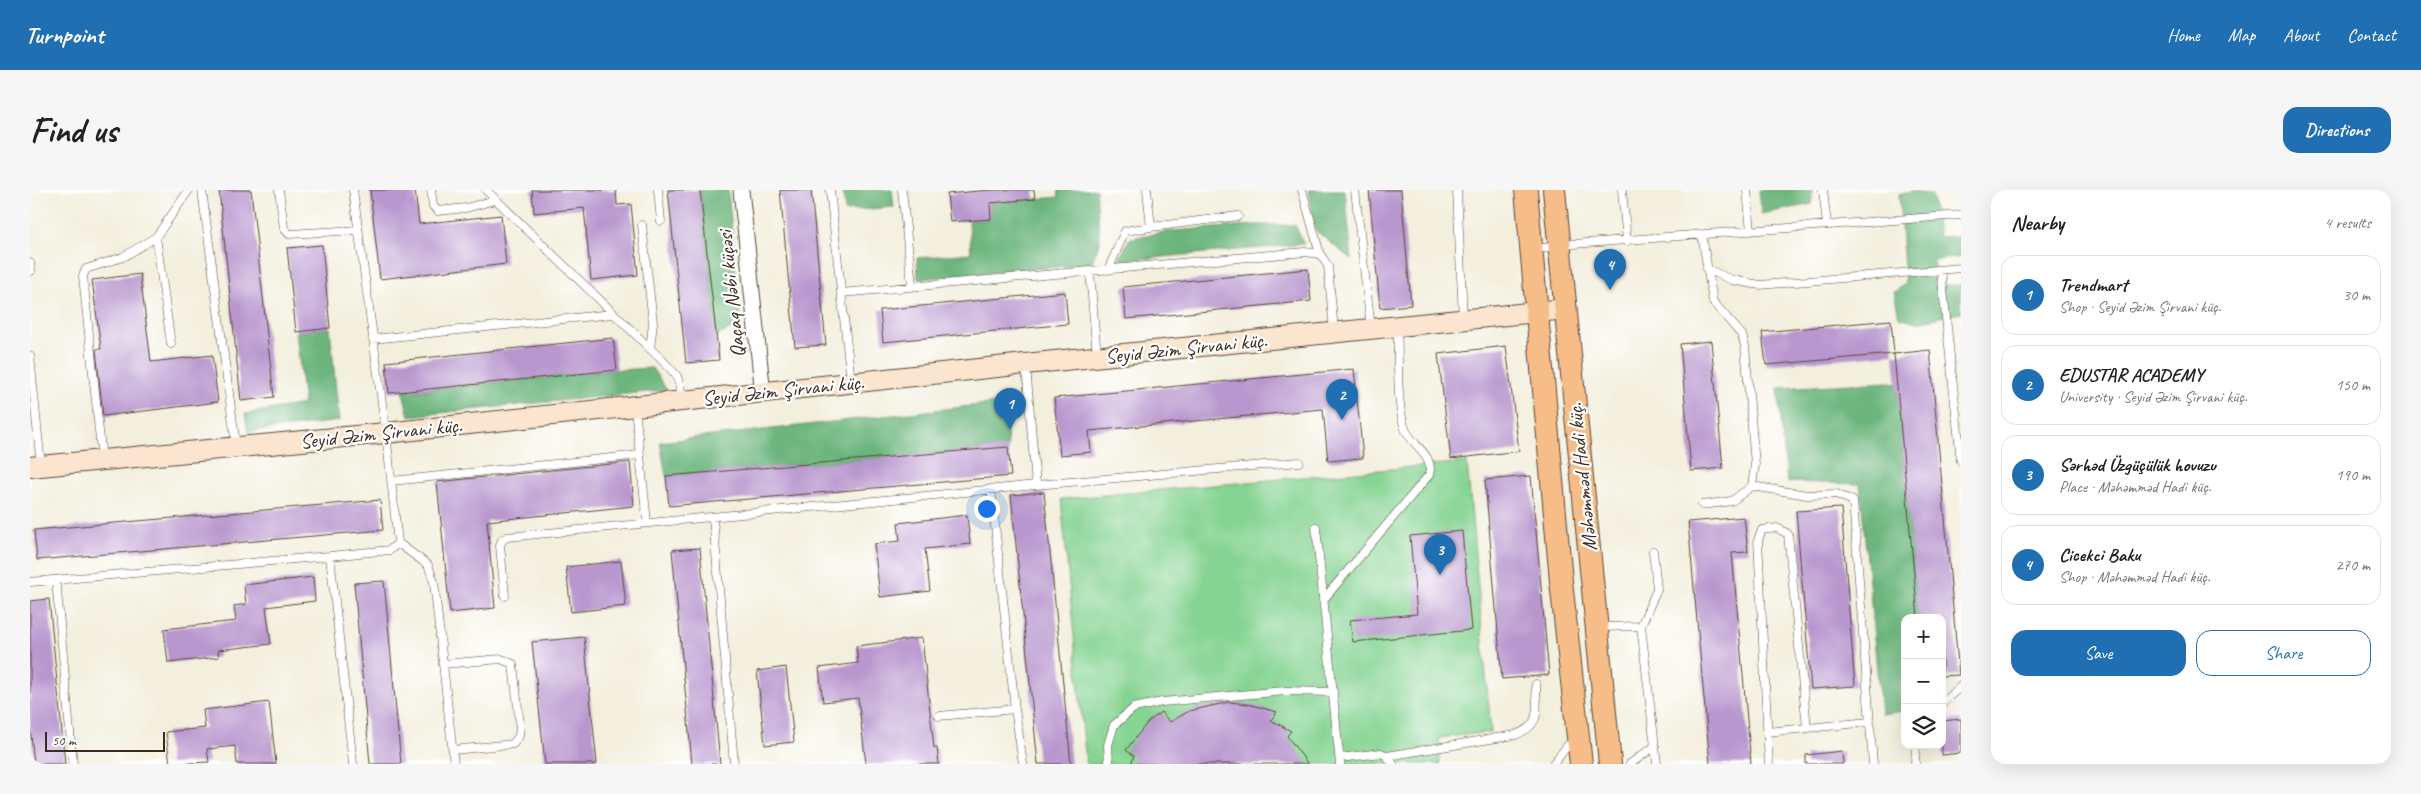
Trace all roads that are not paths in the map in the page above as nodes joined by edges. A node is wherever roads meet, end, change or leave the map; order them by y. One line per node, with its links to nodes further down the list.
1 (190, 190): 30 (lane)
2 (202, 190): 60 (lane)
3 (279, 190): 27 (lane)
4 (353, 190): 27 (lane)
5 (431, 190): 20 (lane)
6 (486, 190): 20 (lane)
7 (658, 190): 23 (lane)
8 (740, 190): 56 (street, Qaçaq Nəbi küçəsi)
9 (830, 190): 41 (lane)
10 (902, 190): 40 (lane)
11 (1147, 190): 26 (lane)
12 (1302, 190): 34 (lane)
13 (1355, 190): 47 (lane)
14 (1457, 190): 45 (lane)
15 (1526, 190): 33 (main road, Məhəmməd Hadi küç.)
16 (1554, 190): 32 (main road, Məhəmməd Hadi küç.)
17 (1622, 190): 31 (lane)
18 (1747, 190): 28 (lane)
19 (1823, 190): 25 (lane)
20 (495, 200): 44 (lane)
21 (1961, 215): 25 (lane)
22 (1238, 216): 26 (lane)
23 (661, 221)
24 (642, 225): 51 (lane)
25 (1827, 225): 28 (lane)
26 (1151, 227): 37 (lane)
27 (358, 230): 49 (lane)
28 (1751, 231): 29 (lane)
29 (1702, 235): 31 (lane); 35 (lane)
30 (156, 236): 50 (lane); 62 (lane)
31 (1627, 241): 32 (lane)
32 (1560, 245): 33 (lane); 42 (main road, Məhəmməd Hadi küç.)
33 (1531, 250): 43 (main road, Məhəmməd Hadi küç.)
34 (1320, 254): 37 (lane); 48 (lane)
35 (1707, 268): 38 (lane); 68 (lane)
36 (1961, 268): 38 (lane)
37 (1108, 270): 39 (lane)
38 (1941, 270): 63 (lane)
39 (1090, 272): 40 (lane); 53 (lane)
40 (912, 285): 41 (lane)
41 (841, 293): 55 (lane)
42 (1566, 309): 43 (main road, Seyid Əzim Şirvani küç.); 83 (main road, Məhəmməd Hadi küç.)
43 (1537, 312): 45 (main road, Seyid Əzim Şirvani küç.); 79 (main road, Məhəmməd Hadi küç.)
44 (612, 314): 49 (lane); 51 (lane)
45 (1463, 320): 46 (main road, Seyid Əzim Şirvani küç.)
46 (1397, 326): 47 (main road, Seyid Əzim Şirvani küç.); 81 (lane)
47 (1371, 330): 48 (main road, Seyid Əzim Şirvani küç.)
48 (1334, 333): 53 (main road, Seyid Əzim Şirvani küç.)
49 (373, 339): 59 (lane)
50 (171, 344)
51 (650, 349): 57 (lane)
52 (30, 356): 65 (lane)
53 (1097, 356): 54 (main road, Seyid Əzim Şirvani küç.)
54 (1025, 364): 55 (main road, Seyid Əzim Şirvani küç.); 67 (lane)
55 (852, 383): 56 (main road, Seyid Əzim Şirvani küç.)
56 (763, 394): 57 (main road, Seyid Əzim Şirvani küç.)
57 (684, 401): 58 (main road, Seyid Əzim Şirvani küç.)
58 (634, 407): 59 (main road, Seyid Əzim Şirvani küç.); 61 (lane)
59 (386, 433): 60 (main road, Seyid Əzim Şirvani küç.); 66 (lane)
60 (236, 447): 62 (main road, Seyid Əzim Şirvani küç.)
61 (640, 455): 66 (lane); 72 (lane)
62 (102, 460): 65 (main road, Seyid Əzim Şirvani küç.)
63 (1961, 461)
64 (1299, 462): 67 (lane)
65 (36, 466)
66 (392, 481): 74 (lane)
67 (1036, 485): 69 (lane)
68 (1752, 486): 70 (lane); 91 (lane)
69 (991, 489): 71 (lane); 89 (lane)
70 (1702, 505)
71 (713, 518): 72 (lane); 103 (lane)
72 (647, 522): 80 (lane)
73 (1316, 527): 81 (lane)
74 (398, 543): 76 (lane); 84 (lane)
75 (1653, 551): 82 (lane)
76 (330, 556): 77 (lane); 101 (lane)
77 (56, 580): 78 (lane); 100 (lane)
78 (30, 582)
79 (1561, 582): 97 (main road); 108 (main road, Məhəmməd Hadi küç.)
80 (505, 596)
81 (1323, 600): 87 (lane)
82 (1641, 626): 83 (lane); 94 (lane)
83 (1597, 627): 109 (main road, Məhəmməd Hadi küç.)
84 (443, 664): 96 (lane); 96 (lane)
85 (1536, 684): 98 (lane)
86 (1961, 686): 88 (lane)
87 (1333, 692): 99 (lane); 105 (lane)
88 (1946, 699)
89 (1015, 709): 90 (lane); 104 (lane)
90 (939, 716)
91 (1870, 722): 92 (lane); 113 (lane)
92 (1806, 728): 93 (lane); 93 (lane)
93 (1767, 732): 112 (lane)
94 (1655, 746): 110 (lane); 111 (lane)
95 (1916, 749): 114 (lane)
96 (452, 750): 102 (lane)
97 (1569, 754): 107 (lane)
98 (1387, 756): 99 (lane); 106 (lane)
99 (1340, 761)
100 (73, 764)
101 (353, 764)
102 (454, 764)
103 (734, 764)
104 (1024, 764)
105 (1109, 764)
106 (1393, 764)
107 (1553, 764)
108 (1581, 764)
109 (1610, 764)
110 (1630, 764)
111 (1657, 764)
112 (1769, 764)
113 (1873, 764)
114 (1916, 764)

